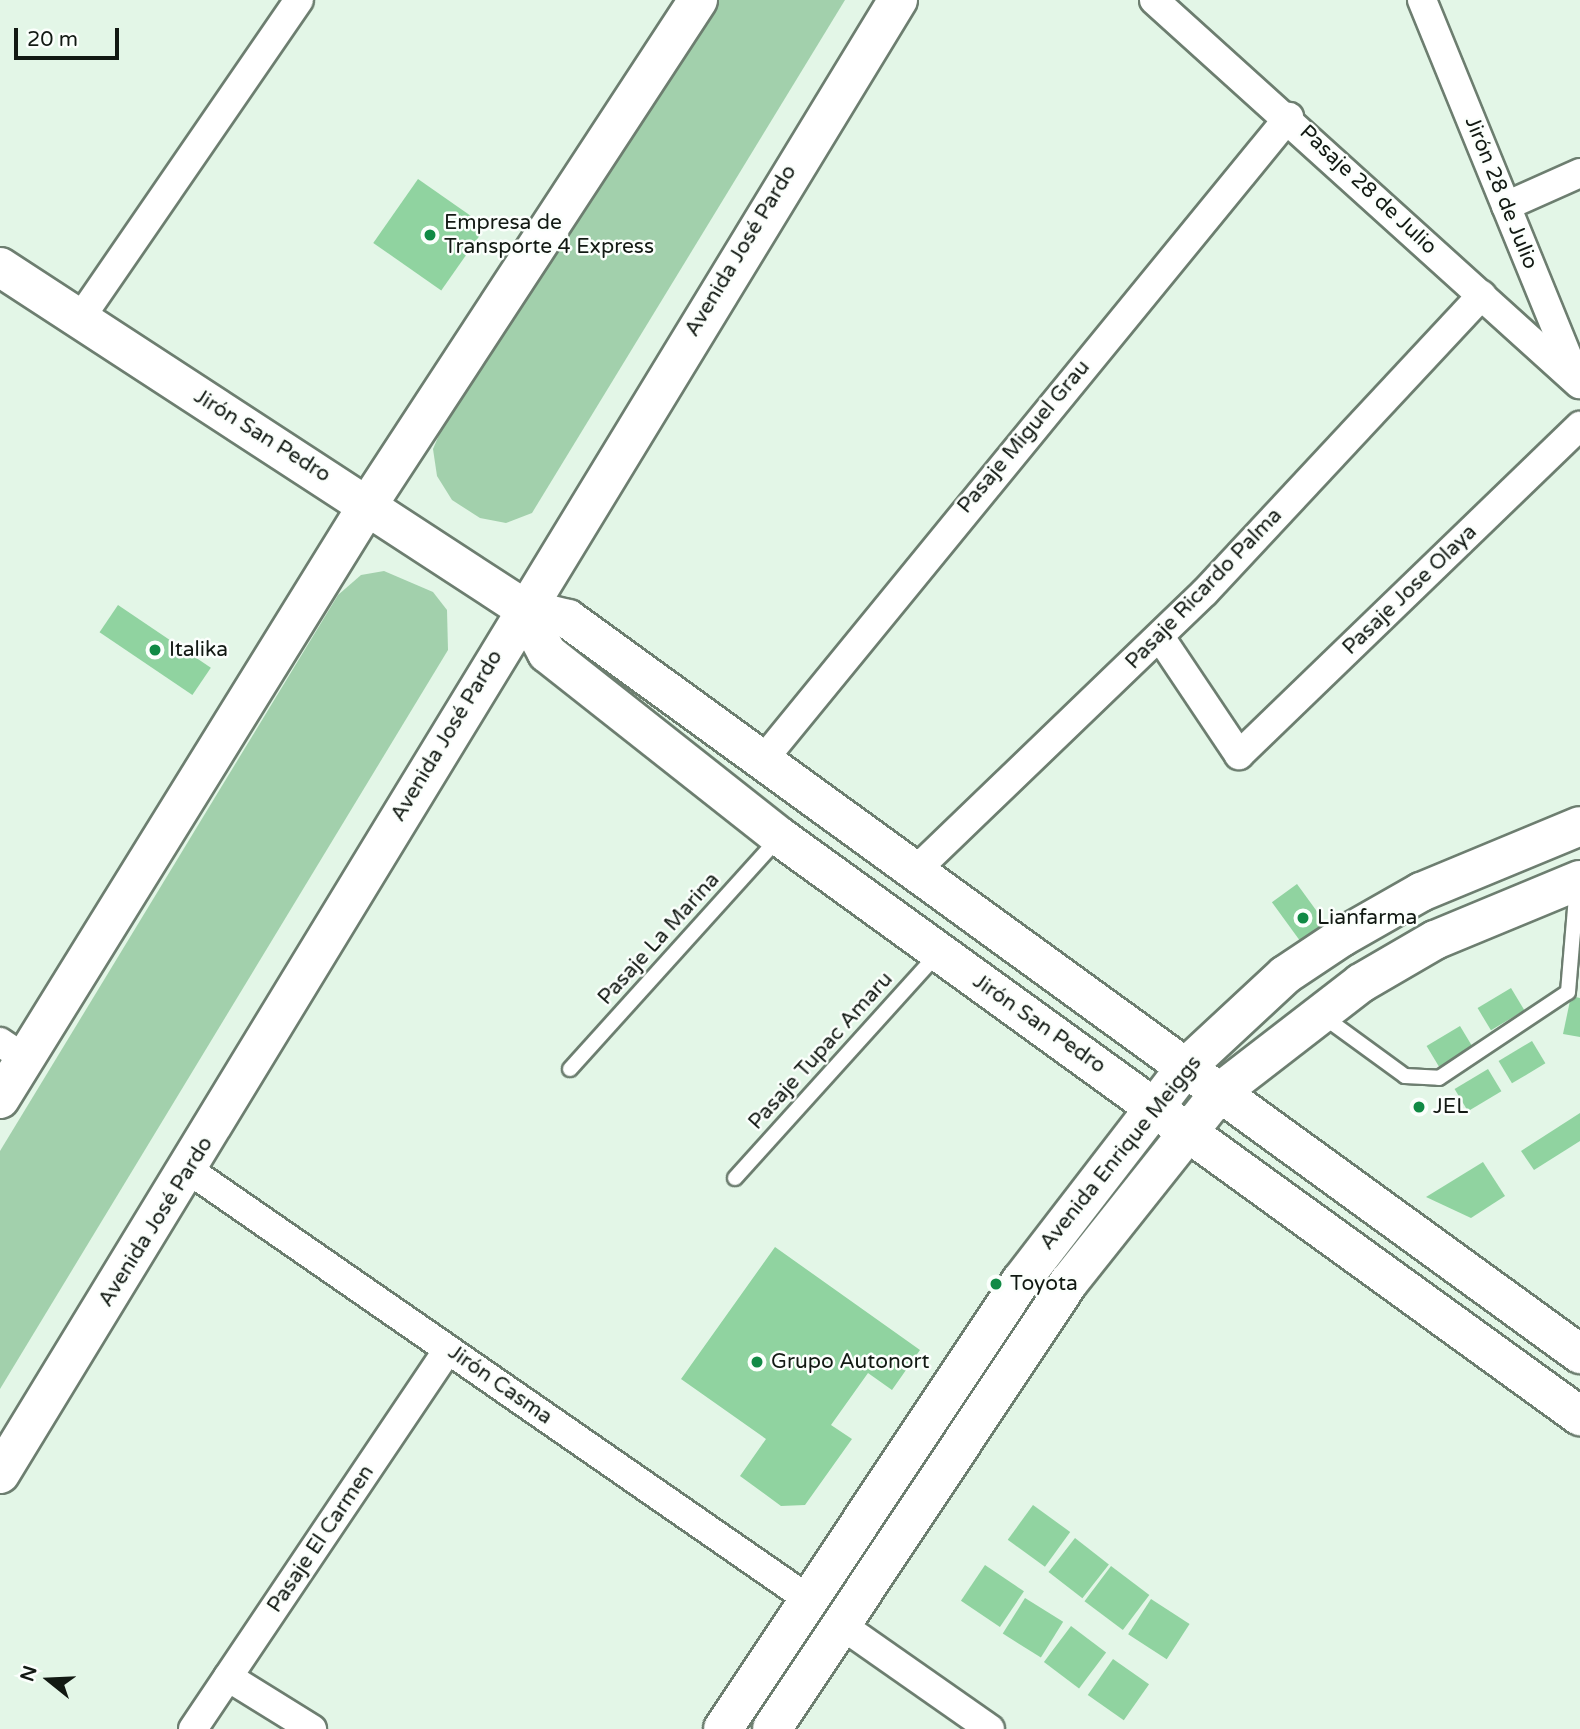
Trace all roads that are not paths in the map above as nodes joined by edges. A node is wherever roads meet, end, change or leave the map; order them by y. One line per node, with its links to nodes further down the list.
1 (299, 0): 11 (street)
2 (698, 0): 14 (main road)
3 (898, 0): 15 (main road, Avenida José Pardo)
4 (1154, 0): 6 (street, Pasaje 28 de Julio)
5 (1422, 0): 8 (street, Jirón 28 de Julio)
6 (1289, 117): 10 (street, Pasaje 28 de Julio); 17 (street, Pasaje Miguel Grau)
7 (1580, 173): 8 (street)
8 (1506, 206): 12 (street, Jirón 28 de Julio)
9 (0, 267): 11 (main road, Jirón San Pedro)
10 (1482, 295): 12 (street, Pasaje 28 de Julio); 16 (street, Pasaje Ricardo Palma)
11 (79, 320): 14 (main road, Jirón San Pedro)
12 (1580, 385)
13 (1580, 426): 16 (street, Pasaje Jose Olaya)
14 (369, 503): 15 (main road, Jirón San Pedro); 24 (main road)
15 (523, 608): 17 (main road, Jirón San Pedro); 19 (main road, Jirón San Pedro); 31 (main road, Avenida José Pardo)
16 (1160, 637): 20 (street, Pasaje Ricardo Palma)
17 (764, 760): 20 (main road, Jirón San Pedro)
18 (1580, 826): 25 (main road, Avenida Enrique Meiggs)
19 (780, 837): 22 (main road, Jirón San Pedro); 26 (lane, Pasaje La Marina)
20 (915, 871): 25 (main road, Jirón San Pedro)
21 (1578, 880): 23 (main road, Avenida Enrique Meiggs); 23 (lane)
22 (939, 953): 29 (main road, Jirón San Pedro); 32 (lane, Pasaje Tupac Amaru)
23 (1317, 1012): 27 (main road, Avenida Enrique Meiggs)
24 (12, 1050): 28 (main road)
25 (1185, 1068): 27 (main road, Jirón San Pedro); 29 (main road, Avenida Enrique Meiggs)
26 (570, 1069)
27 (1220, 1092): 30 (main road, Avenida Enrique Meiggs); 34 (main road, Jirón San Pedro)
28 (0, 1099)
29 (1154, 1106): 30 (main road, Jirón San Pedro); 37 (main road, Avenida Enrique Meiggs)
30 (1186, 1131): 35 (main road, Jirón San Pedro); 37 (main road, Avenida Enrique Meiggs)
31 (189, 1170): 33 (street, Jirón Casma); 36 (main road, Avenida José Pardo)
32 (735, 1178)
33 (448, 1350): 37 (street, Jirón Casma); 38 (street, Pasaje El Carmen)
34 (1580, 1354)
35 (1580, 1416)
36 (0, 1474)
37 (826, 1613): 41 (main road, Avenida Enrique Meiggs); 42 (main road, Avenida Enrique Meiggs); 43 (street, Jirón Casma)
38 (229, 1676): 39 (street, Pasaje El Carmen); 40 (street)
39 (193, 1729)
40 (312, 1729)
41 (723, 1729)
42 (772, 1729)
43 (990, 1729)

